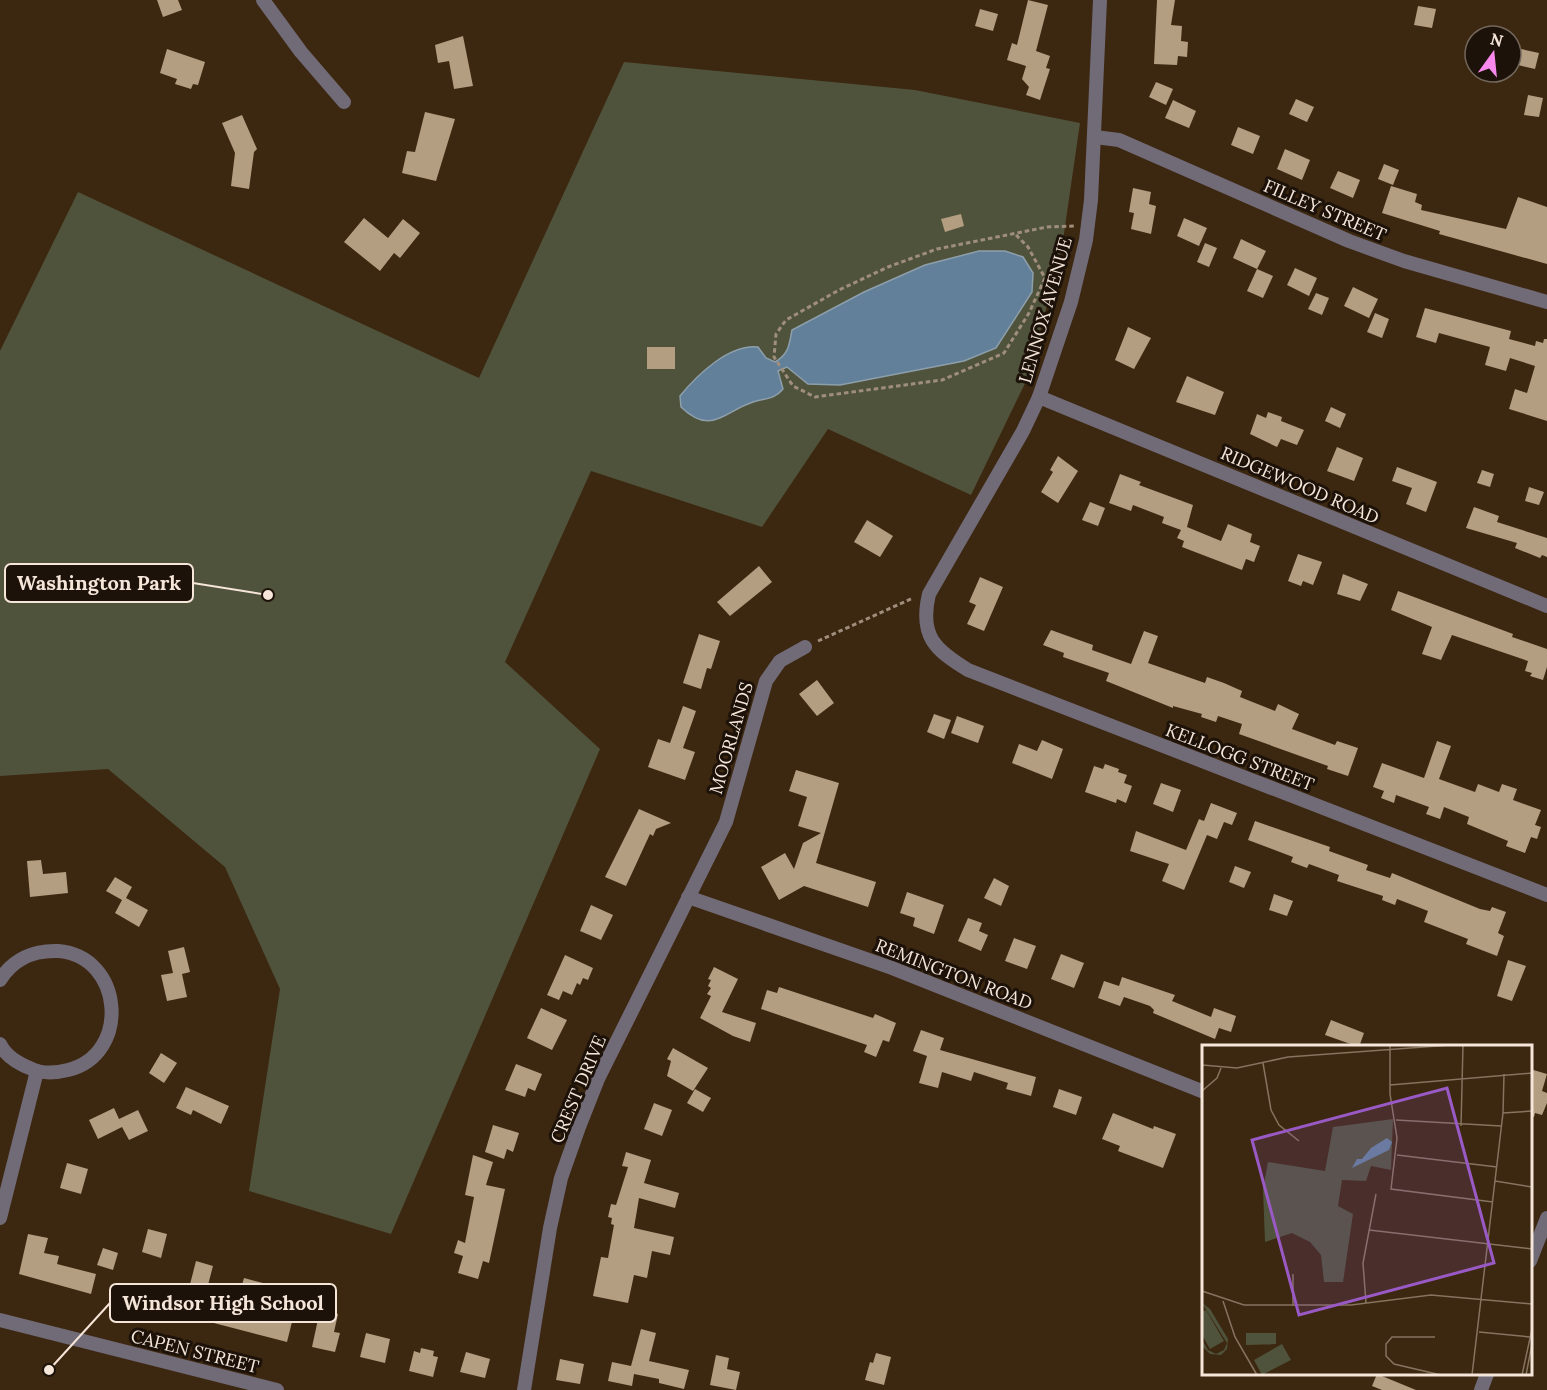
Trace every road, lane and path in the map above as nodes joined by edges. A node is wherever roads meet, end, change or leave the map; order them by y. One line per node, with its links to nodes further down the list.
1 (263, 0): 3 (street)
2 (1100, 0): 4 (street, LENNOX AVENUE)
3 (344, 102)
4 (1095, 137): 5 (street, LENNOX AVENUE); 7 (street, FILLEY STREET)
5 (1088, 227): 6 (path); 8 (street, LENNOX AVENUE)
6 (1016, 235): 6 (path)
7 (1547, 302)
8 (1039, 396): 10 (street, RIDGEWOOD ROAD); 11 (street, LENNOX AVENUE)
9 (898, 604): 12 (path)
10 (1547, 606)
11 (929, 638): 14 (street, KELLOGG STREET)
12 (805, 647): 13 (street, MOORLANDS)
13 (726, 822): 15 (street, CREST DRIVE)
14 (1547, 895)
15 (688, 897): 19 (street, REMINGTON ROAD); 26 (street, CREST DRIVE)
16 (0, 980): 18 (street)
17 (0, 1044): 18 (street)
18 (37, 1071): 20 (street)
19 (1202, 1092)
20 (0, 1218)
21 (1542, 1224): 22 (street)
22 (1532, 1255)
23 (0, 1320): 25 (street, CAPEN STREET)
24 (1487, 1375): 27 (street)
25 (277, 1390)
26 (524, 1390)
27 (1481, 1390)

